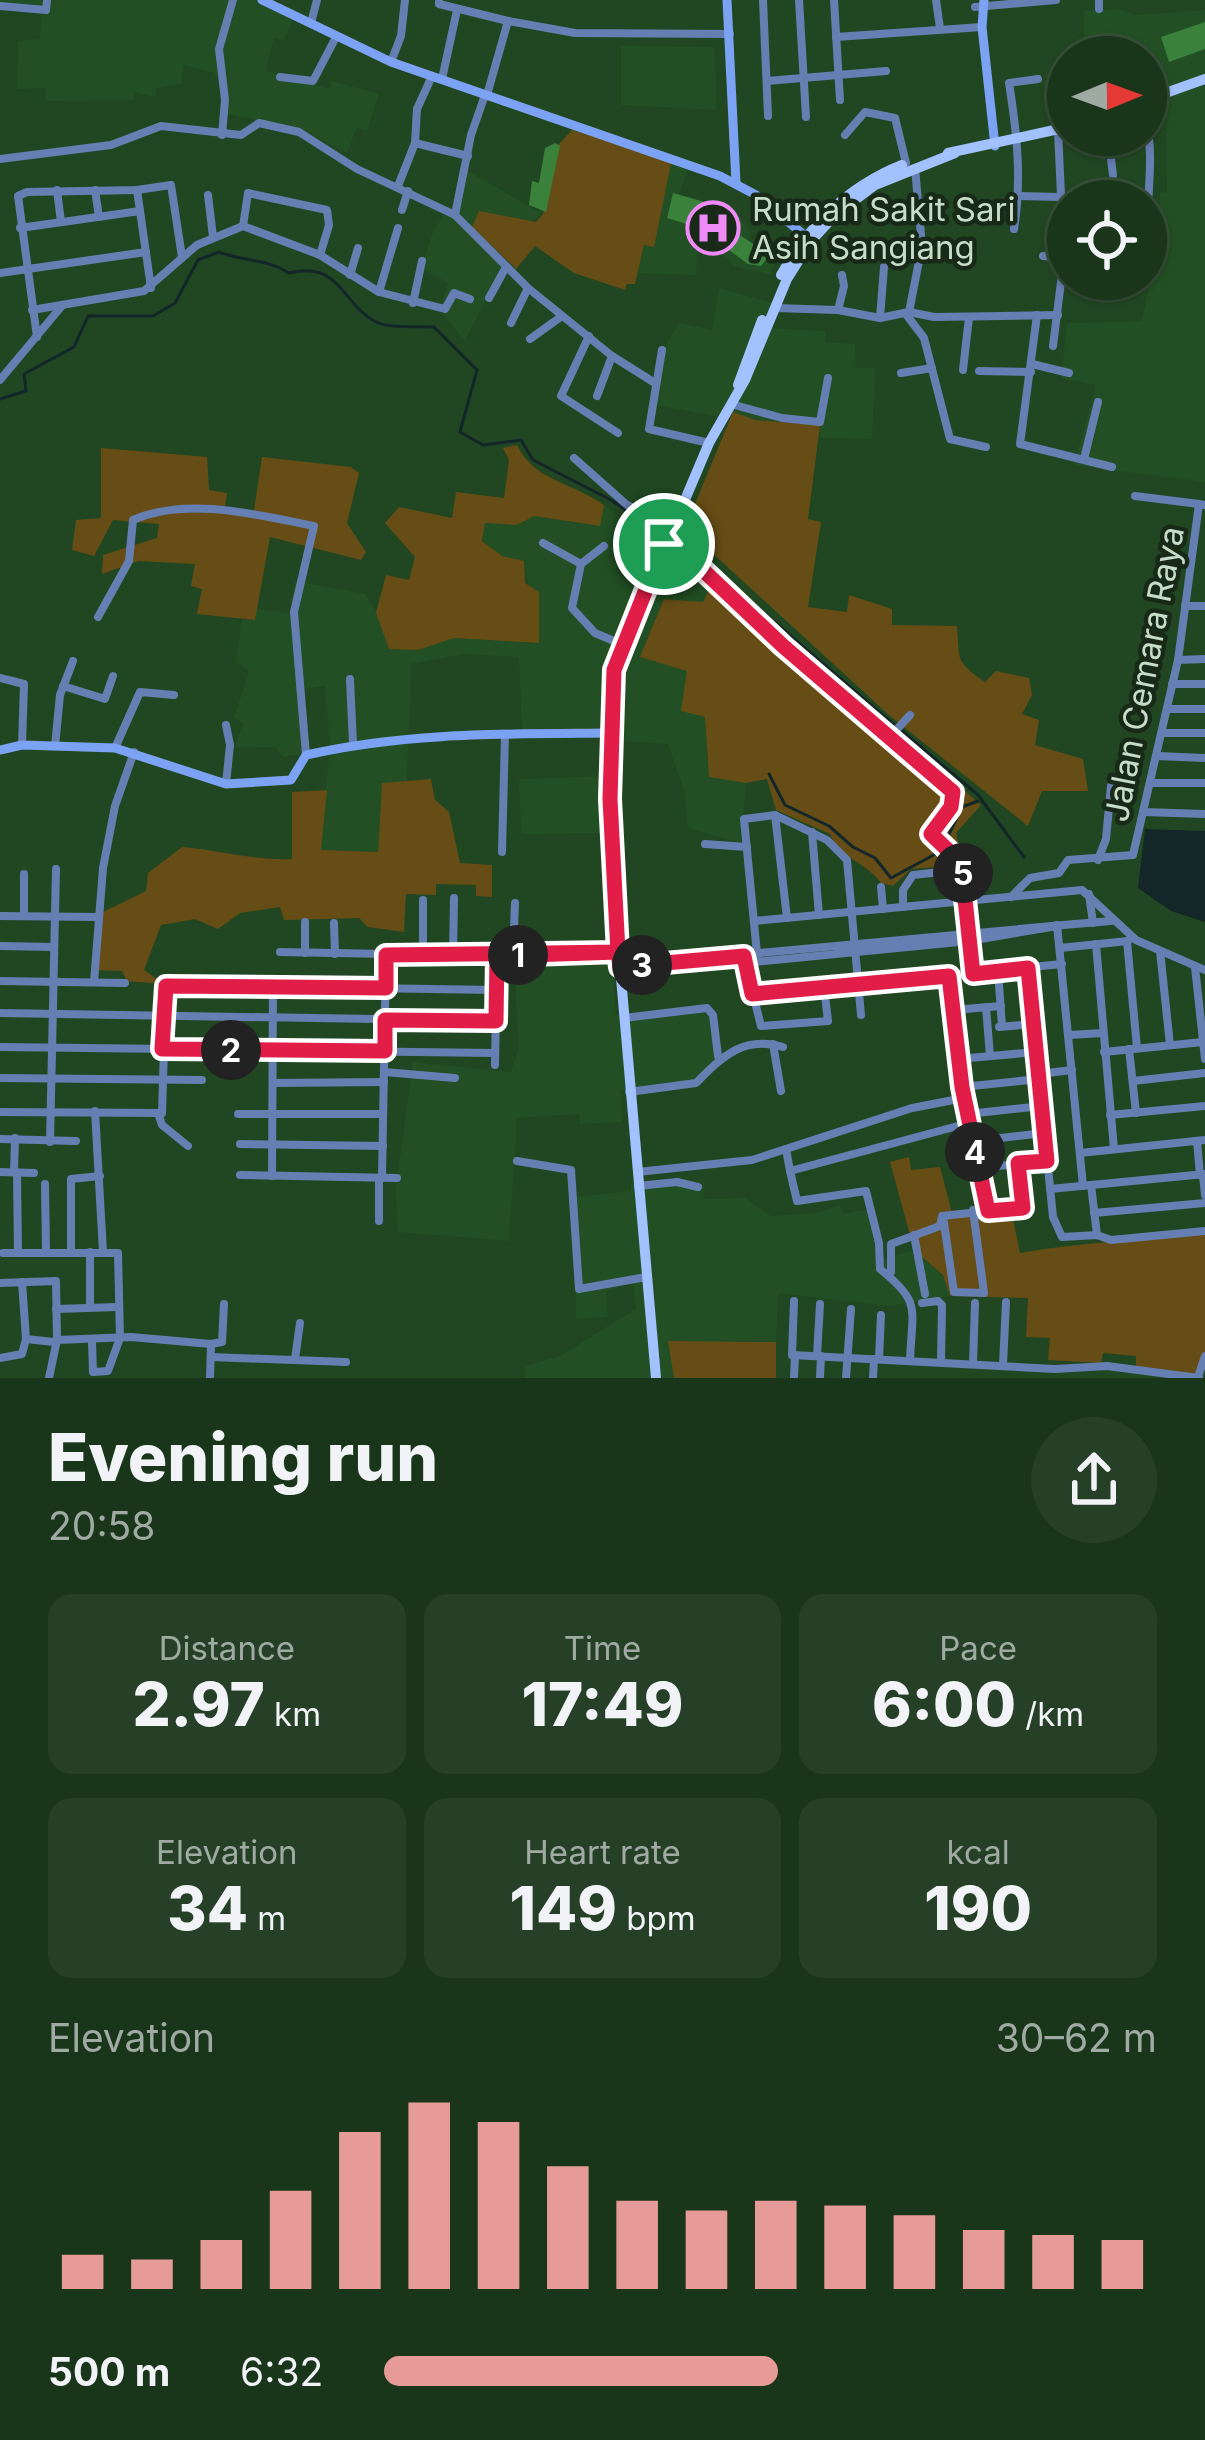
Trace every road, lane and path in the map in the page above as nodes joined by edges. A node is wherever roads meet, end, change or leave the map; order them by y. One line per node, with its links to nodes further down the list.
1 (47, 0): 15 (street)
2 (233, 0): 39 (street)
3 (262, 0): 18 (street)
4 (316, 0): 18 (street)
5 (404, 0): 24 (street)
6 (440, 0): 16 (street)
7 (728, 0): 21 (street)
8 (763, 0): 31 (street)
9 (799, 0): 28 (street)
10 (834, 0): 22 (street)
11 (936, 0): 20 (street)
12 (1056, 0): 13 (street)
13 (1021, 2): 14 (street)
14 (980, 5): 19 (street)
15 (0, 6)
16 (457, 10): 17 (street); 27 (street)
17 (508, 21): 21 (street); 33 (street)
18 (310, 25): 23 (street)
19 (982, 27): 20 (street); 43 (street)
20 (940, 28): 22 (street)
21 (732, 34): 49 (street)
22 (836, 37): 25 (street)
23 (335, 39): 24 (street); 26 (street)
24 (391, 62): 27 (street)
25 (838, 75): 28 (street); 32 (street); 35 (street)
26 (280, 77)
27 (437, 77): 33 (street); 42 (street)
28 (803, 78): 31 (street); 37 (street)
29 (1038, 79): 41 (street)
30 (1205, 79): 34 (main road)
31 (767, 81): 36 (street)
32 (877, 88)
33 (487, 93): 44 (street); 49 (street)
34 (1167, 93)
35 (840, 100)
36 (768, 116)
37 (806, 116)
38 (1047, 133): 41 (main road)
39 (222, 135): 46 (street); 50 (street)
40 (845, 135): 47 (street)
41 (1018, 140): 43 (main road); 55 (street)
42 (415, 143): 44 (street); 50 (street)
43 (995, 146): 47 (main road)
44 (468, 156): 60 (street)
45 (1111, 156): 48 (street)
46 (0, 159)
47 (910, 165): 59 (main road); 94 (street)
48 (1113, 175)
49 (736, 183): 67 (street)
50 (403, 189): 57 (street); 60 (street)
51 (57, 190): 52 (street); 62 (street); 64 (street)
52 (95, 190): 53 (street); 61 (street)
53 (137, 190): 58 (street); 74 (street)
54 (208, 195): 68 (street)
55 (1019, 196): 56 (street); 66 (street)
56 (1047, 197)
57 (402, 210)
58 (140, 211): 61 (street); 70 (street)
59 (833, 212): 67 (main road); 82 (main road)
60 (455, 215): 76 (street)
61 (99, 217): 62 (street)
62 (61, 222): 64 (street)
63 (243, 226): 68 (street); 71 (street); 71 (street)
64 (20, 228): 78 (street)
65 (398, 228): 85 (street)
66 (1014, 229)
67 (804, 236): 82 (main road)
68 (213, 237): 74 (street)
69 (358, 248): 80 (street)
70 (146, 252): 78 (street); 83 (street)
71 (320, 255): 80 (street)
72 (1043, 256): 73 (street)
73 (1047, 256)
74 (182, 257): 83 (street)
75 (422, 261): 89 (street)
76 (506, 267): 84 (street); 86 (street)
77 (884, 267): 99 (street)
78 (26, 269): 79 (street); 92 (street)
79 (0, 273)
80 (350, 274): 85 (street)
81 (842, 275): 93 (street)
82 (784, 277): 91 (main road); 117 (main road)
83 (151, 288): 90 (street)
84 (528, 289): 97 (street); 100 (street)
85 (379, 292): 89 (street)
86 (489, 298)
87 (470, 299): 89 (street)
88 (1060, 300): 96 (street)
89 (412, 303)
90 (62, 305): 92 (street); 102 (street)
91 (775, 308): 93 (street); 117 (main road)
92 (32, 310): 102 (street)
93 (838, 310): 99 (street)
94 (906, 312): 98 (street); 99 (street); 108 (street)
95 (1037, 315): 96 (street); 98 (street); 109 (street)
96 (1058, 315): 104 (street)
97 (562, 316): 101 (street); 103 (street)
98 (969, 317): 110 (street)
99 (880, 318)
100 (511, 323)
101 (589, 335): 106 (street); 121 (street)
102 (37, 338): 115 (street)
103 (530, 338)
104 (1053, 346)
105 (662, 350): 116 (street)
106 (612, 356): 116 (street); 118 (street)
107 (0, 362): 115 (street)
108 (932, 368): 112 (street); 123 (street)
109 (1032, 368): 111 (street); 113 (street); 125 (street)
110 (963, 370)
111 (979, 371)
112 (901, 373)
113 (1069, 373)
114 (828, 378): 120 (street)
115 (1, 380)
116 (655, 383): 122 (street)
117 (738, 385): 120 (main road)
118 (597, 396)
119 (1098, 402): 125 (street)
120 (729, 403): 122 (main road)
121 (618, 433)
122 (709, 443): 130 (main road)
123 (986, 447)
124 (574, 458): 130 (street)
125 (1084, 459): 126 (street)
126 (1112, 467)
127 (1136, 496): 128 (street)
128 (1202, 505): 129 (street, Jalan Cemara Raya)
129 (1201, 524): 135 (street, Jalan Cemara Raya)
130 (672, 526): 131 (main road)
131 (664, 542): 140 (main road); 155 (street)
132 (543, 543): 134 (street)
133 (604, 546): 134 (street)
134 (581, 564): 140 (street)
135 (1190, 573): 136 (street); 137 (street, Jalan Cemara Raya)
136 (1205, 573)
137 (1184, 606): 138 (street); 142 (street, Jalan Cemara Raya)
138 (1205, 606)
139 (98, 617): 166 (street)
140 (621, 644): 156 (main road)
141 (1205, 659): 142 (street)
142 (1178, 660): 147 (street, Jalan Cemara Raya)
143 (74, 661): 149 (street)
144 (113, 676): 149 (street)
145 (0, 678): 160 (street)
146 (350, 679): 161 (street)
147 (1172, 684): 148 (street); 151 (street, Jalan Cemara Raya)
148 (1205, 684)
149 (63, 686): 162 (street)
150 (174, 694): 163 (street)
151 (1167, 709): 152 (street); 157 (street, Jalan Cemara Raya)
152 (1205, 709)
153 (910, 716): 155 (street)
154 (226, 724): 171 (street)
155 (894, 731): 182 (street)
156 (610, 733): 159 (street); 215 (main road)
157 (1162, 733): 158 (street); 167 (street, Jalan Cemara Raya)
158 (1205, 733)
159 (505, 734): 161 (street); 179 (street)
160 (22, 745): 162 (street); 164 (street)
161 (353, 745): 166 (street)
162 (55, 746): 163 (street)
163 (115, 748): 165 (street)
164 (0, 750)
165 (134, 752): 171 (street); 198 (street)
166 (306, 755): 171 (street)
167 (1157, 756): 168 (street); 169 (street, Jalan Cemara Raya)
168 (1205, 758)
169 (1150, 783): 170 (street); 173 (street, Jalan Cemara Raya)
170 (1205, 783)
171 (226, 784)
172 (1111, 786): 180 (street)
173 (1143, 812): 174 (street); 180 (street, Jalan Cemara Raya)
174 (1205, 814)
175 (775, 815): 176 (street); 178 (street); 199 (street)
176 (812, 831): 193 (street); 194 (street)
177 (705, 844): 178 (street)
178 (747, 847): 200 (street)
179 (502, 852)
180 (1098, 860): 186 (street)
181 (56, 869): 197 (street)
182 (960, 870): 189 (street); 191 (street)
183 (24, 874): 196 (street)
184 (881, 887): 192 (street)
185 (1089, 892): 186 (street); 201 (street); 204 (street)
186 (1011, 896): 189 (street)
187 (454, 898): 222 (street)
188 (423, 900): 221 (street)
189 (965, 901): 191 (street); 206 (street)
190 (515, 903): 220 (street)
191 (903, 907): 192 (street)
192 (883, 909): 193 (street)
193 (852, 912): 194 (street); 211 (street)
194 (819, 915): 199 (street)
195 (0, 916): 196 (street)
196 (24, 916): 197 (street)
197 (55, 916): 198 (street); 210 (street)
198 (98, 917): 234 (street)
199 (787, 918): 200 (street)
200 (754, 921): 218 (street)
201 (1112, 921): 204 (street); 207 (street)
202 (305, 922): 216 (street)
203 (334, 923): 217 (street)
204 (1093, 923): 205 (street)
205 (1059, 926): 206 (street); 212 (street)
206 (969, 938): 211 (street); 230 (street)
207 (1131, 941): 208 (street); 213 (street); 263 (street)
208 (1096, 944): 212 (street); 256 (street)
209 (0, 946): 210 (street)
210 (54, 947): 233 (street)
211 (855, 948): 218 (street); 224 (street); 236 (street)
212 (1060, 948): 225 (street)
213 (1160, 951): 227 (street); 259 (street)
214 (280, 952): 216 (street)
215 (618, 952): 220 (street); 228 (main road)
216 (305, 953): 217 (street)
217 (334, 954): 219 (street)
218 (758, 954): 224 (street)
219 (386, 955): 221 (street); 239 (street)
220 (513, 955): 223 (street)
221 (423, 956): 222 (street)
222 (453, 956): 223 (street)
223 (497, 956): 240 (street)
224 (744, 959): 228 (street); 241 (street)
225 (1062, 964): 226 (street); 257 (street)
226 (1028, 968): 229 (street); 253 (street)
227 (1200, 969): 258 (street)
228 (620, 971): 250 (main road)
229 (998, 971): 230 (street); 242 (street)
230 (973, 974): 231 (street)
231 (949, 976): 236 (street); 244 (street)
232 (0, 981): 233 (street)
233 (54, 982): 234 (street); 246 (street)
234 (94, 982): 235 (street)
235 (125, 983)
236 (859, 984): 238 (street); 248 (street)
237 (273, 986): 239 (street); 247 (street); 249 (street)
238 (824, 987): 241 (street); 241 (street)
239 (386, 988): 240 (street); 251 (street)
240 (496, 990): 252 (street)
241 (752, 994)
242 (1001, 1006): 243 (street); 254 (street)
243 (986, 1007): 244 (street); 255 (street)
244 (953, 1010): 271 (street)
245 (0, 1013): 246 (street)
246 (53, 1014): 247 (street); 261 (street)
247 (163, 1015): 249 (street); 262 (street)
248 (861, 1015)
249 (273, 1016): 251 (street); 264 (street)
250 (623, 1018): 270 (street); 287 (main road)
251 (385, 1020): 252 (street); 265 (street)
252 (496, 1021): 268 (street)
253 (1034, 1024): 254 (street); 266 (street)
254 (1002, 1026): 255 (street)
255 (988, 1028): 269 (street)
256 (1102, 1033): 257 (street); 267 (street)
257 (1069, 1035): 274 (street)
258 (1203, 1042): 259 (street); 272 (street)
259 (1170, 1045): 263 (street)
260 (0, 1047): 261 (street)
261 (53, 1048): 262 (street); 280 (street)
262 (162, 1049): 264 (street); 282 (street)
263 (1133, 1049): 267 (street); 283 (street)
264 (273, 1050): 265 (street); 284 (street)
265 (385, 1051): 268 (street); 277 (street)
266 (1036, 1052): 269 (street); 276 (street)
267 (1104, 1052): 299 (street)
268 (495, 1053): 273 (street)
269 (990, 1056): 271 (street)
270 (718, 1058): 286 (street); 287 (street)
271 (958, 1059): 285 (street)
272 (1205, 1059)
273 (495, 1065)
274 (1072, 1070): 276 (street); 313 (street)
275 (1205, 1073): 283 (street)
276 (1039, 1076): 285 (street); 289 (street)
277 (384, 1077): 279 (street); 284 (street); 298 (street)
278 (0, 1078): 280 (street)
279 (455, 1078)
280 (52, 1080): 282 (street); 291 (street)
281 (202, 1080): 282 (street)
282 (162, 1081): 294 (street)
283 (1132, 1081): 295 (street)
284 (273, 1083): 297 (street)
285 (962, 1087): 288 (street)
286 (781, 1091)
287 (627, 1092): 320 (main road)
288 (964, 1098): 300 (street); 311 (street)
289 (1042, 1106): 300 (street); 301 (street)
290 (1205, 1106): 295 (street)
291 (52, 1110): 292 (street); 293 (street); 305 (street)
292 (3, 1111)
293 (95, 1111): 294 (street); 325 (street)
294 (160, 1113): 309 (street)
295 (1136, 1113): 299 (street)
296 (238, 1114): 297 (street)
297 (273, 1114): 298 (street); 308 (street)
298 (383, 1114): 310 (street)
299 (1110, 1115): 312 (street)
300 (968, 1119): 303 (street); 321 (street)
301 (1044, 1133): 303 (street); 315 (street)
302 (8, 1138): 305 (street); 319 (street)
303 (973, 1141): 317 (street)
304 (1201, 1141): 312 (street); 324 (street)
305 (50, 1142): 306 (street)
306 (76, 1142)
307 (240, 1144): 308 (street)
308 (273, 1145): 310 (street); 326 (street)
309 (188, 1146)
310 (383, 1146): 327 (street)
311 (787, 1149): 320 (street); 321 (street)
312 (1114, 1149): 313 (street)
313 (1080, 1153): 331 (street)
314 (517, 1161): 350 (street)
315 (1047, 1161): 316 (street); 333 (street)
316 (1018, 1163): 317 (street); 336 (street)
317 (979, 1168): 336 (street)
318 (0, 1172): 319 (street)
319 (15, 1172): 322 (street); 347 (street)
320 (635, 1172): 330 (main road)
321 (790, 1172): 353 (street)
322 (34, 1173)
323 (240, 1175): 326 (street)
324 (1202, 1175): 331 (street); 334 (street)
325 (100, 1176): 344 (street); 346 (street)
326 (272, 1176): 327 (street)
327 (381, 1178): 328 (street); 339 (street)
328 (397, 1178)
329 (45, 1184): 348 (street)
330 (637, 1186): 332 (street); 350 (main road)
331 (1087, 1186): 333 (street); 337 (street)
332 (698, 1187)
333 (1050, 1189): 342 (street)
334 (1205, 1199): 337 (street)
335 (973, 1210): 336 (street); 338 (street); 338 (street)
336 (988, 1211)
337 (1094, 1213): 342 (street)
338 (943, 1216): 341 (street)
339 (379, 1221)
340 (1205, 1231): 342 (street)
341 (914, 1235): 349 (street); 353 (street)
342 (1097, 1235)
343 (1, 1251): 347 (street)
344 (71, 1252): 345 (street); 348 (street)
345 (90, 1252): 346 (street); 359 (street)
346 (103, 1252): 360 (street)
347 (18, 1253): 348 (street)
348 (46, 1253)
349 (891, 1272)
350 (646, 1277): 392 (main road)
351 (0, 1282): 352 (street)
352 (22, 1282): 361 (street); 365 (street)
353 (920, 1300): 378 (street); 380 (street)
354 (794, 1301): 370 (street)
355 (1006, 1302): 382 (street)
356 (975, 1303): 381 (street)
357 (224, 1304): 369 (street)
358 (820, 1304): 371 (street)
359 (90, 1307): 360 (street); 361 (street)
360 (117, 1307): 366 (street)
361 (56, 1309): 367 (street)
362 (850, 1309): 375 (street)
363 (880, 1315): 377 (street)
364 (300, 1323): 376 (street)
365 (26, 1339): 367 (street); 374 (street)
366 (120, 1339): 368 (street); 368 (street); 369 (street)
367 (55, 1341): 368 (street); 390 (street)
368 (92, 1342)
369 (211, 1344): 373 (street)
370 (795, 1355): 371 (street); 393 (street)
371 (819, 1356): 375 (street); 394 (street)
372 (1205, 1356): 399 (street)
373 (211, 1357): 376 (street); 391 (street)
374 (0, 1358)
375 (847, 1358): 377 (street); 395 (street)
376 (296, 1359): 379 (street)
377 (876, 1359): 378 (street); 396 (street)
378 (910, 1360): 380 (street)
379 (346, 1362)
380 (941, 1362): 381 (street)
381 (973, 1364): 382 (street)
382 (1003, 1365): 383 (street)
383 (1022, 1366): 385 (street); 397 (street)
384 (1107, 1366): 386 (street); 387 (street); 398 (street)
385 (1055, 1373): 386 (street)
386 (1082, 1373)
387 (1133, 1373): 388 (street)
388 (1158, 1375): 389 (street)
389 (1181, 1376): 399 (street)
390 (49, 1378)
391 (210, 1378)
392 (656, 1378)
393 (794, 1378)
394 (820, 1378)
395 (846, 1378)
396 (873, 1378)
397 (1021, 1378)
398 (1107, 1378)
399 (1198, 1378)

